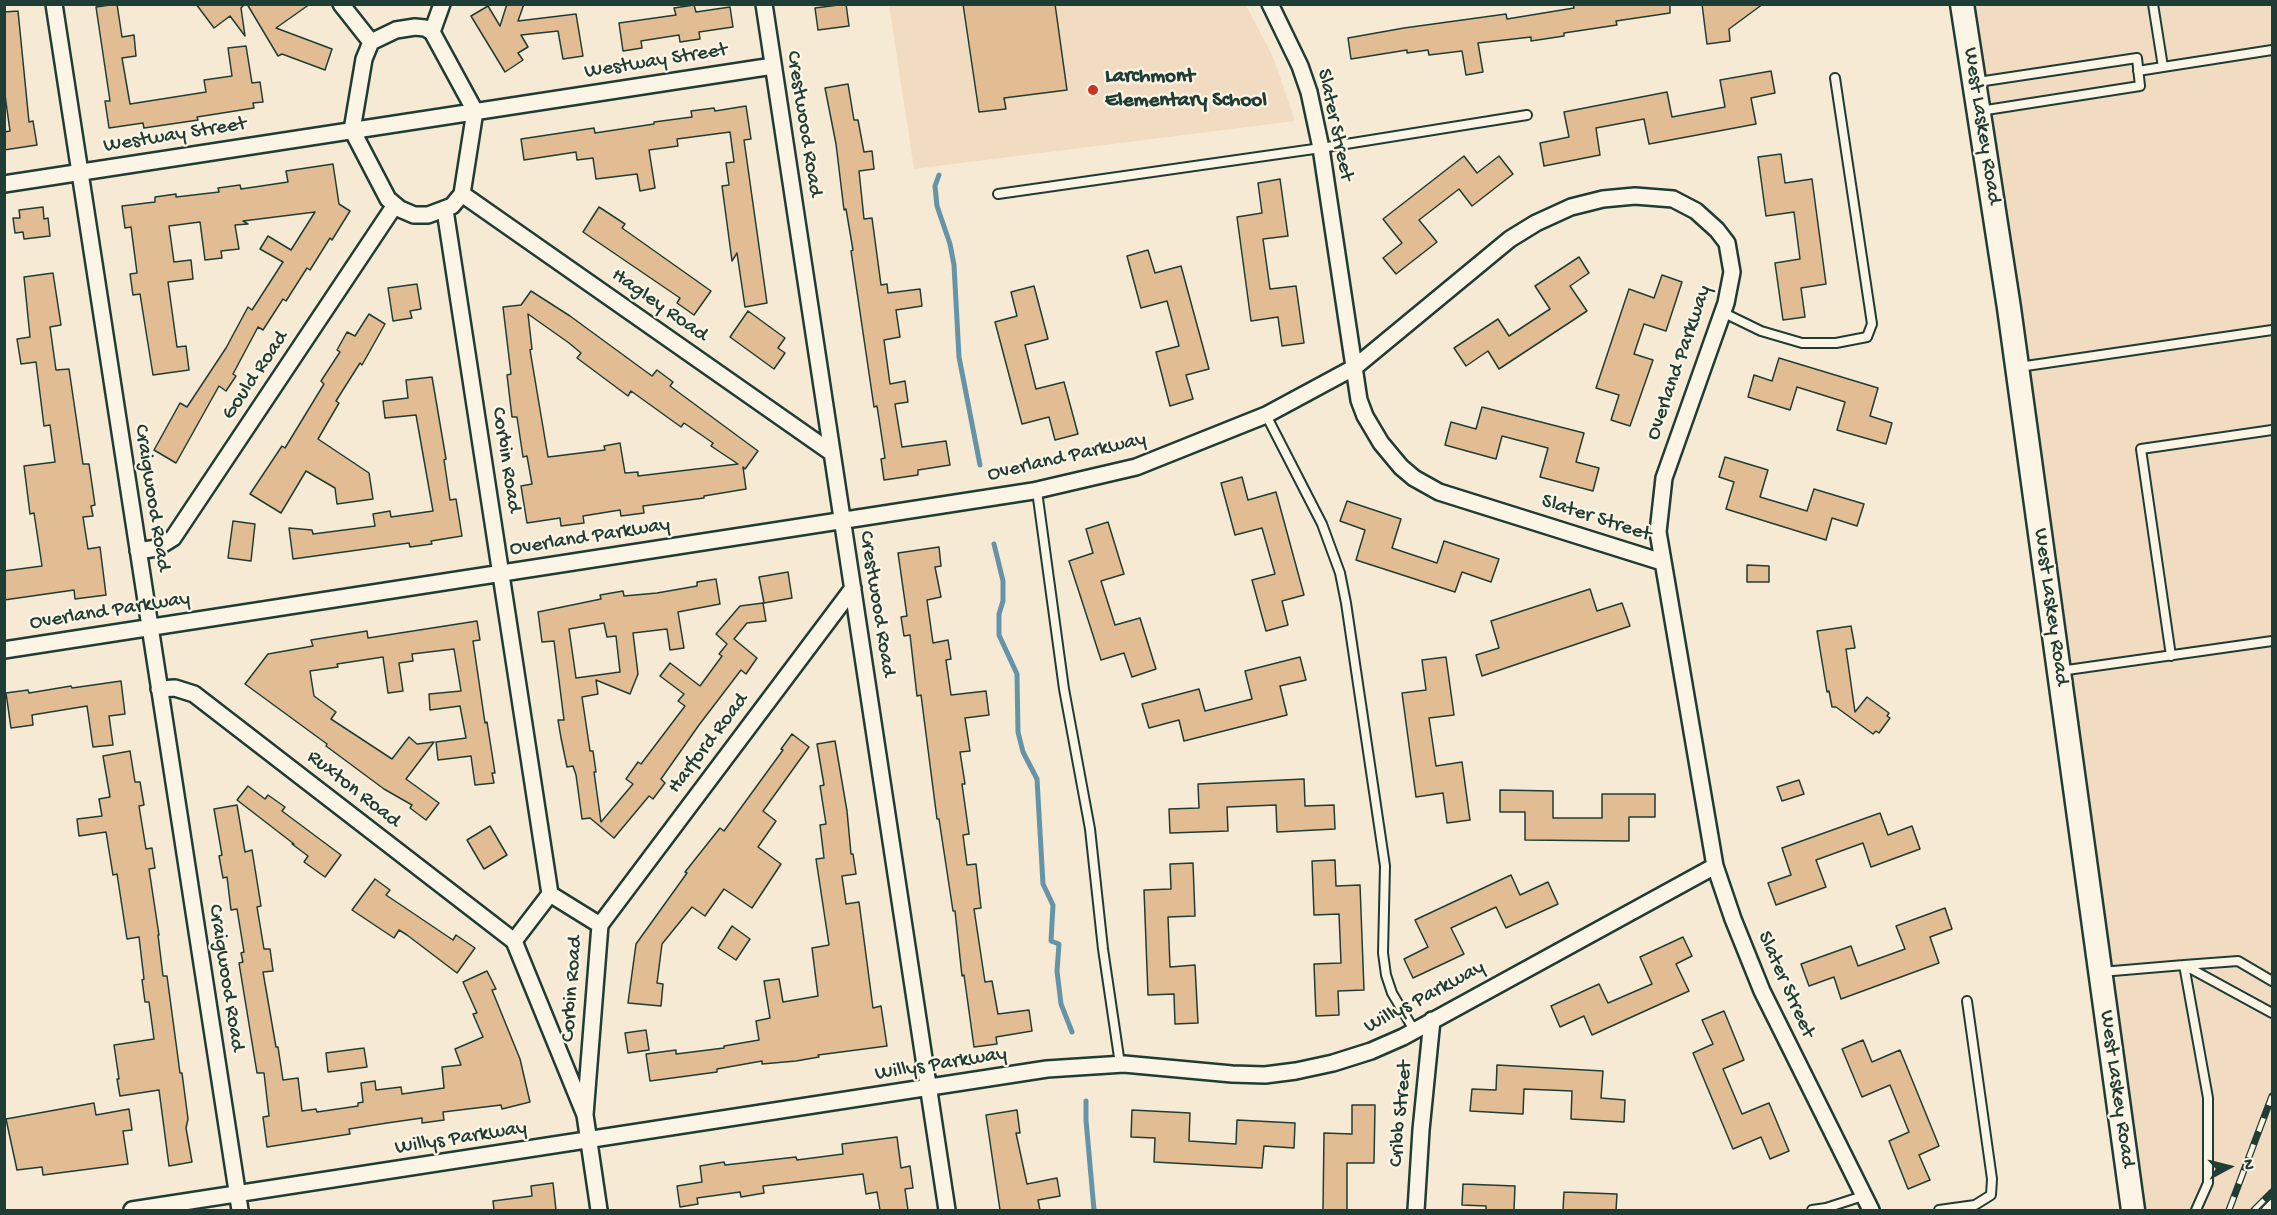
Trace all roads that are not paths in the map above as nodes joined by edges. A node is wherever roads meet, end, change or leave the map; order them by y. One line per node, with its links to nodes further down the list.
1 (54, 4): 21 (street, Craigwood Road)
2 (341, 4): 9 (street)
3 (442, 4): 8 (street)
4 (764, 4): 11 (street, Crestwood Road)
5 (1269, 4): 20 (street, Slater Street)
6 (1962, 4): 15 (main road, West Laskey Road)
7 (2153, 4): 12 (lane)
8 (432, 32): 9 (street); 16 (street)
9 (371, 42): 19 (street)
10 (2272, 50): 12 (lane)
11 (773, 66): 16 (street, Westway Street); 33 (street, Crestwood Road)
12 (2163, 67): 13 (lane)
13 (2139, 71): 15 (lane); 17 (lane)
14 (1835, 78): 27 (lane)
15 (1974, 83): 17 (main road, West Laskey Road)
16 (475, 111): 19 (street, Westway Street); 23 (street)
17 (1978, 111): 30 (main road, West Laskey Road)
18 (1527, 115): 20 (lane)
19 (352, 130): 21 (street, Westway Street); 25 (street)
20 (1321, 148): 24 (lane); 29 (street, Slater Street)
21 (79, 172): 22 (street, Westway Street); 36 (street, Craigwood Road)
22 (4, 184)
23 (462, 194): 26 (street); 33 (street, Hagley Road)
24 (998, 194)
25 (395, 205): 26 (street); 36 (street, Gould Road)
26 (445, 210): 38 (street, Corbin Road)
27 (1722, 312): 29 (street, Overland Parkway); 37 (street, Overland Parkway)
28 (2272, 330): 30 (lane)
29 (1355, 367): 31 (street, Overland Parkway); 37 (street, Slater Street)
30 (2017, 367): 44 (main road, West Laskey Road)
31 (1266, 415): 34 (street, Overland Parkway); 56 (lane)
32 (2272, 430): 43 (lane)
33 (832, 453): 35 (street, Crestwood Road)
34 (1037, 490): 35 (street, Overland Parkway); 57 (lane)
35 (842, 521): 38 (street, Overland Parkway); 39 (street, Crestwood Road)
36 (138, 551): 40 (street, Craigwood Road)
37 (1662, 562): 46 (street, Slater Street)
38 (501, 572): 40 (street, Overland Parkway); 47 (street, Corbin Road)
39 (853, 588): 48 (street, Harford Road); 58 (street, Crestwood Road)
40 (149, 627): 42 (street, Overland Parkway); 45 (street, Craigwood Road)
41 (2272, 641): 43 (lane)
42 (4, 650)
43 (2171, 656): 44 (lane)
44 (2059, 672): 51 (main road, West Laskey Road)
45 (159, 689): 49 (street, Ruxton Road); 61 (street, Craigwood Road)
46 (1715, 866): 55 (street, Willys Parkway); 62 (street, Slater Street)
47 (550, 894): 48 (street, Corbin Road); 49 (street)
48 (600, 925): 59 (street, Corbin Road)
49 (514, 941): 59 (street, Corbin Road)
50 (2184, 965): 51 (lane); 52 (lane); 54 (lane); 73 (lane)
51 (2100, 972): 72 (main road, West Laskey Road)
52 (2272, 981)
53 (1967, 1001): 71 (lane)
54 (2272, 1013)
55 (1432, 1020): 56 (street, Willys Parkway); 68 (street, Cribb Street)
56 (1414, 1030): 57 (street, Willys Parkway)
57 (1120, 1064): 58 (street, Willys Parkway)
58 (928, 1089): 60 (street, Willys Parkway); 67 (street, Crestwood Road)
59 (585, 1115): 60 (street, Corbin Road)
60 (588, 1141): 61 (street, Willys Parkway); 66 (street, Corbin Road)
61 (237, 1194): 64 (street, Willys Parkway); 65 (street, Craigwood Road)
62 (1863, 1196): 69 (lane); 70 (street, Slater Street)
63 (2272, 1204): 74 (lane)
64 (132, 1210)
65 (240, 1210)
66 (599, 1210)
67 (947, 1210)
68 (1416, 1210)
69 (1812, 1210)
70 (1871, 1210)
71 (1939, 1210)
72 (2133, 1210)
73 (2196, 1210)
74 (2266, 1210)

